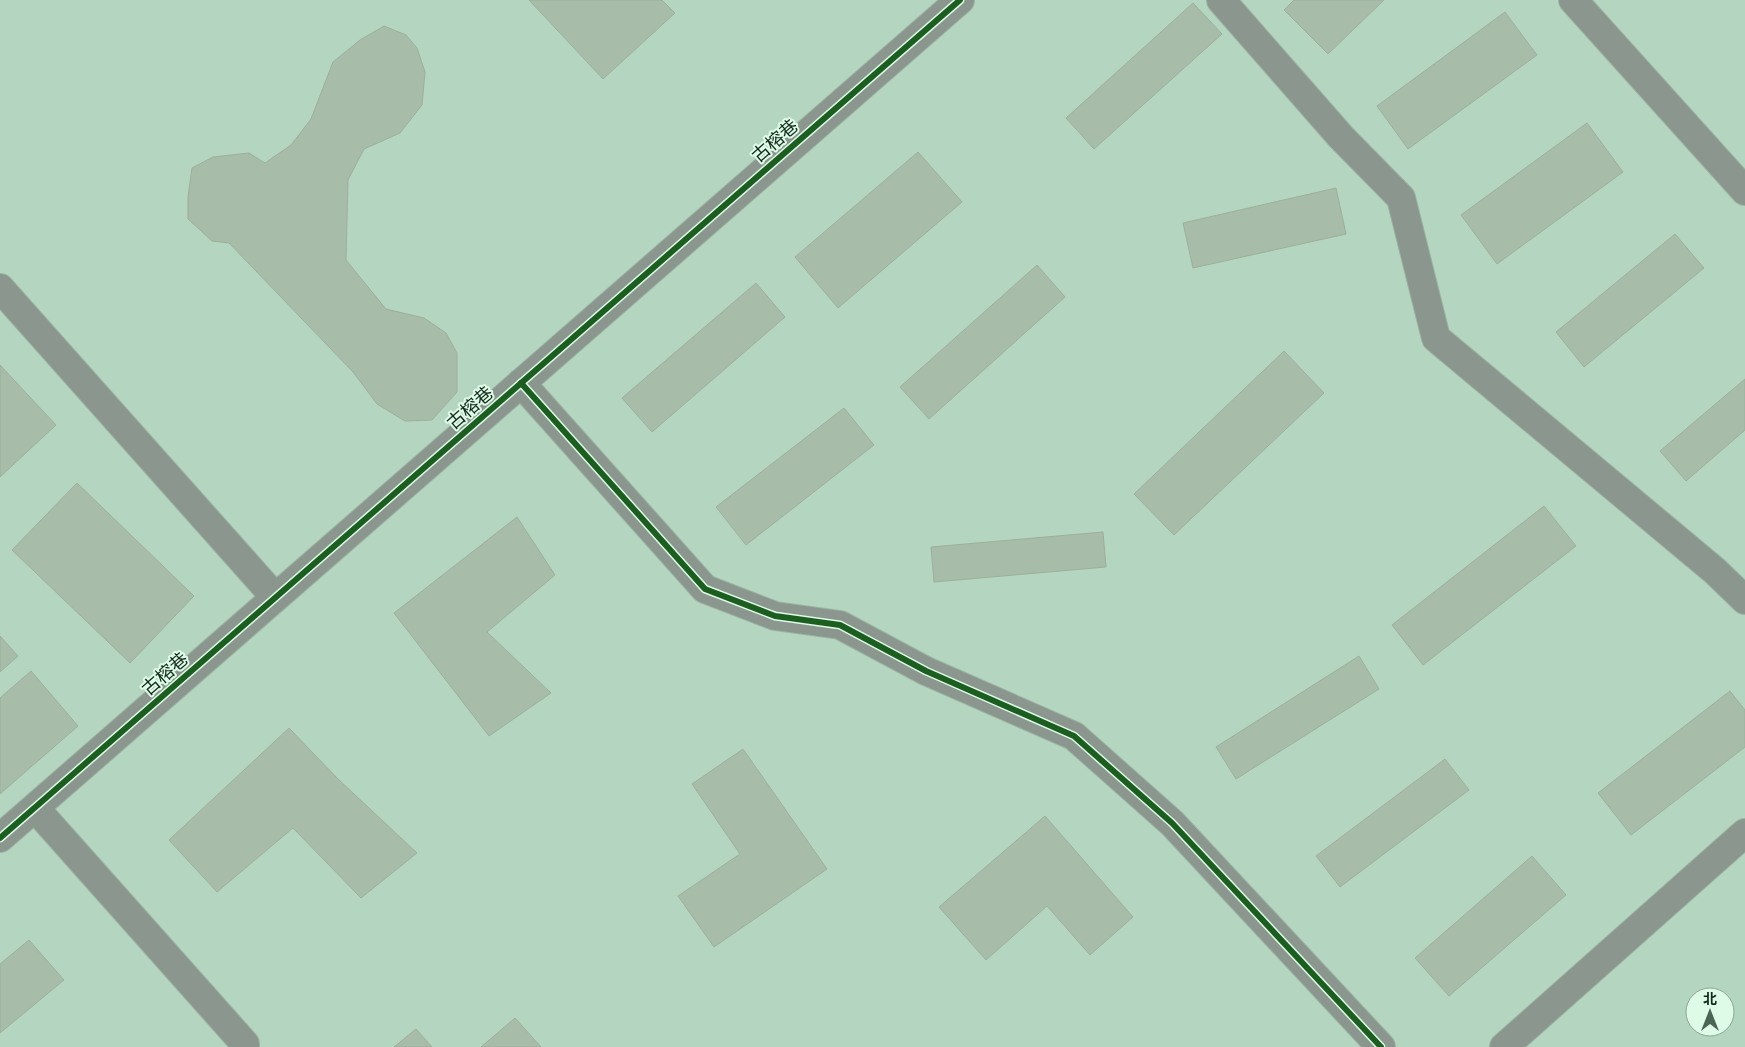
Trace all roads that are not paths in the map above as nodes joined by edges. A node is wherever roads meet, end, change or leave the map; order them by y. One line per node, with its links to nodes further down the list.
1 (960, 0): 6 (street, 古榕巷)
2 (1220, 0): 8 (street)
3 (1573, 0): 4 (street)
4 (1745, 191)
5 (0, 288): 7 (street)
6 (521, 383): 7 (street, 古榕巷); 13 (street)
7 (276, 597): 9 (street, 古榕巷)
8 (1745, 600)
9 (35, 808): 11 (street, 古榕巷); 12 (street)
10 (1745, 833): 14 (street)
11 (0, 838)
12 (246, 1047)
13 (1381, 1047)
14 (1504, 1047)

